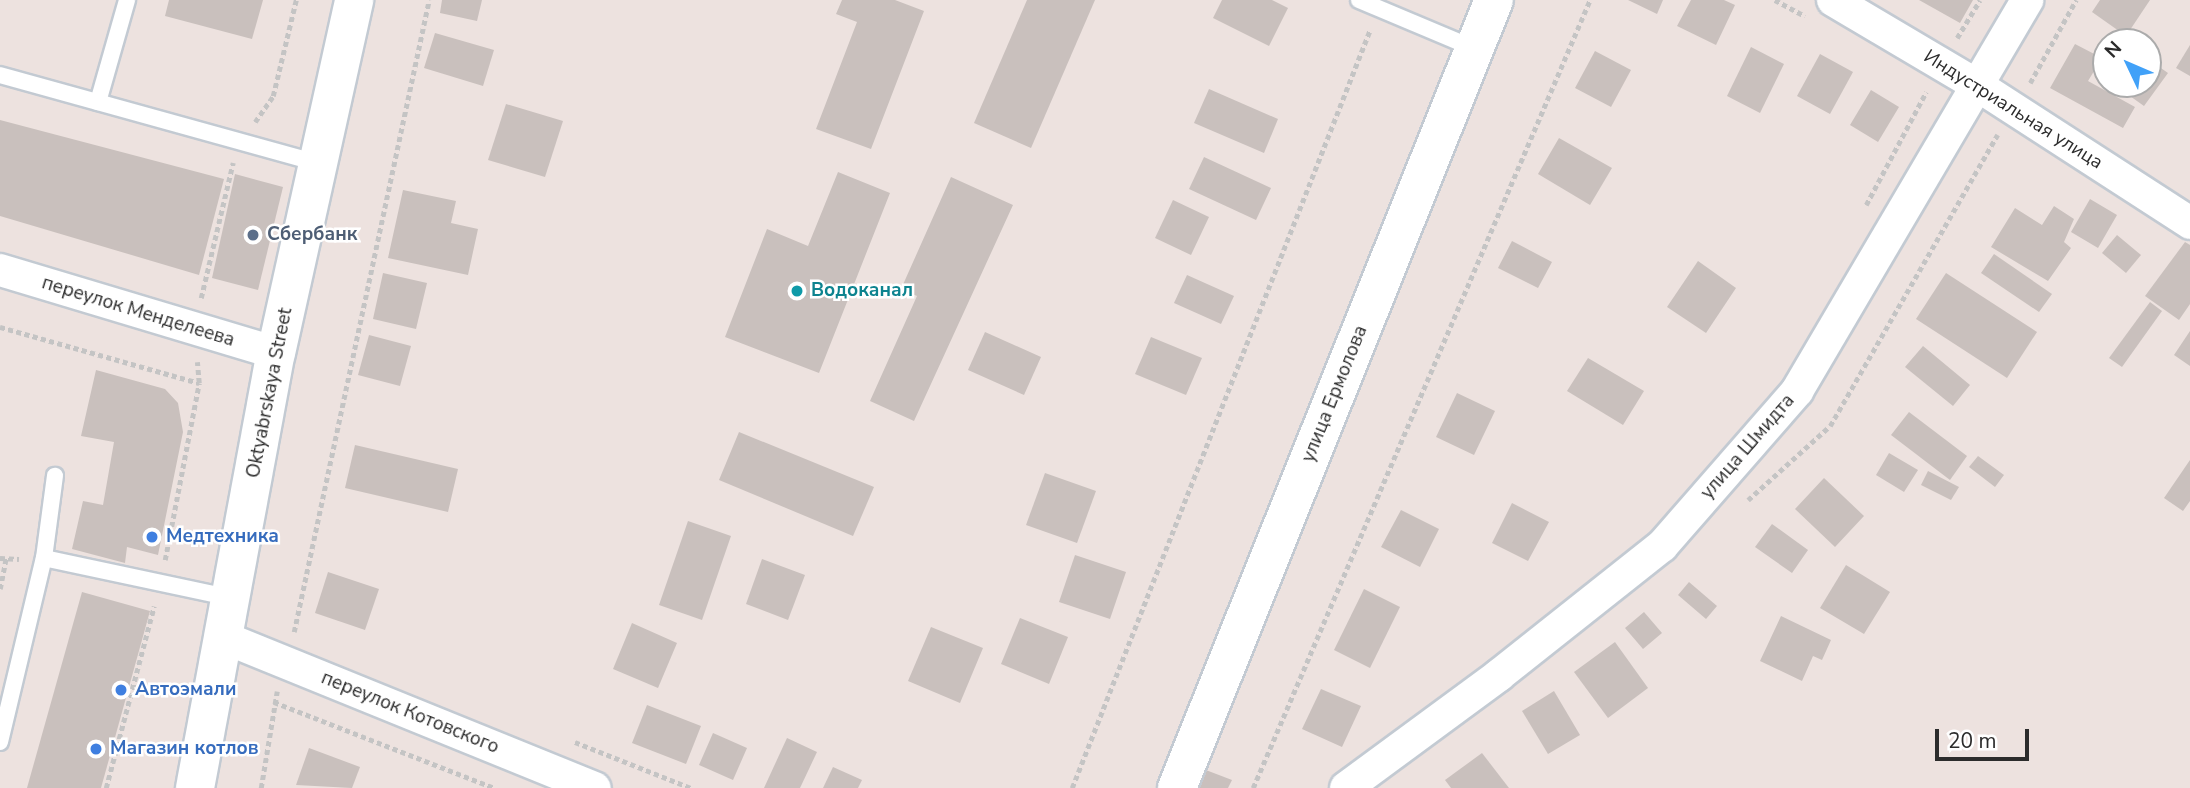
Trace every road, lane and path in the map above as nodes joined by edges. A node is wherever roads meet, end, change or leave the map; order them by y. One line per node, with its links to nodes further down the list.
1 (127, 0): 16 (lane)
2 (296, 0): 17 (path)
3 (354, 0): 18 (street, Oktyabrskaya Street)
4 (429, 0): 32 (path)
5 (1359, 0): 10 (lane)
6 (1494, 0): 12 (street, улица Ермолова)
7 (1590, 0): 44 (path)
8 (1774, 0): 11 (path)
9 (2027, 0): 15 (street, улица Шмидта)
10 (1378, 8): 12 (lane); 42 (path)
11 (1821, 9): 15 (street, Индустриальная улица)
12 (1473, 48): 43 (street, улица Ермолова)
13 (0, 75): 16 (lane)
14 (1930, 84): 19 (path)
15 (1977, 85): 20 (street, Индустриальная улица); 45 (street, улица Шмидта)
16 (98, 102): 17 (lane)
17 (241, 141): 18 (lane); 23 (path)
18 (318, 163): 24 (street, Oktyabrskaya Street)
19 (1860, 217)
20 (2190, 223)
21 (0, 270): 23 (street, переулок Менделеева)
22 (0, 327): 25 (path)
23 (196, 329): 24 (street, переулок Менделеева); 25 (path)
24 (276, 353): 31 (street, Oktyabrskaya Street)
25 (198, 383): 29 (path)
26 (55, 476): 27 (lane)
27 (44, 558): 29 (lane); 35 (lane)
28 (6, 559): 30 (path)
29 (160, 582): 31 (lane); 36 (path)
30 (0, 589)
31 (232, 598): 33 (street, Oktyabrskaya Street)
32 (302, 635)
33 (226, 638): 37 (street, Oktyabrskaya Street); 40 (street, переулок Котовского)
34 (561, 737): 41 (path)
35 (0, 742)
36 (106, 788)
37 (195, 788)
38 (261, 788): 39 (path)
39 (495, 788)
40 (595, 788)
41 (691, 788)
42 (1072, 788)
43 (1177, 788)
44 (1253, 788)
45 (1346, 788)

